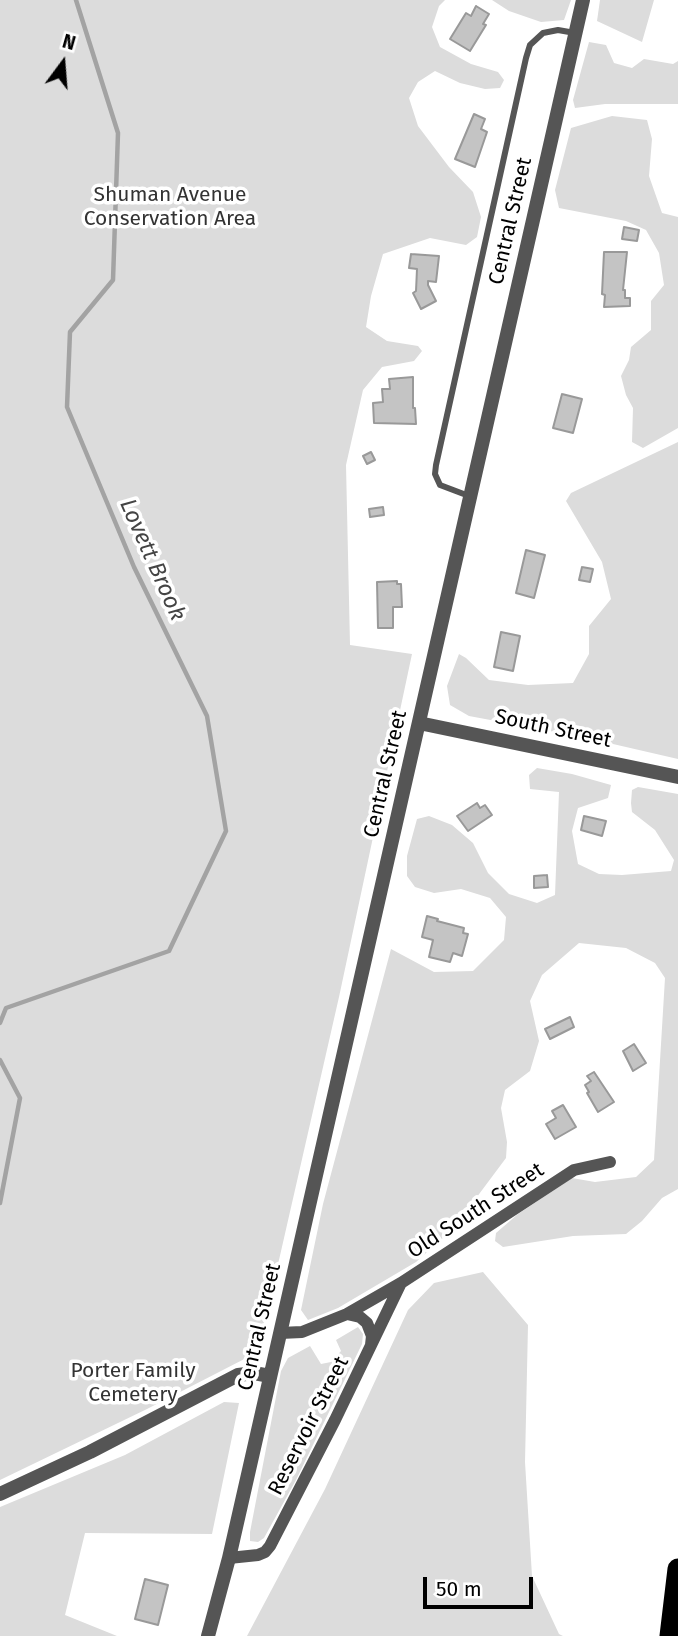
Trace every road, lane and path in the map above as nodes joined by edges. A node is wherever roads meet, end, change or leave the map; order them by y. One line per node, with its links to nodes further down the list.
1 (583, 0): 2 (street, Central Street)
2 (575, 33): 3 (street, Central Street); 3 (lane)
3 (470, 496): 4 (street, Central Street)
4 (419, 723): 5 (street, South Street); 9 (street, Central Street)
5 (678, 777)
6 (610, 1162): 7 (street, Old South Street)
7 (401, 1283): 8 (street, Old South Street); 10 (street, Reservoir Street)
8 (347, 1314): 9 (street); 10 (street)
9 (280, 1333): 11 (street, Central Street)
10 (370, 1347): 13 (street, Reservoir Street)
11 (270, 1376): 12 (street); 13 (street, Central Street)
12 (0, 1494)
13 (229, 1558): 15 (street, Central Street)
14 (678, 1569): 16 (highway)
15 (208, 1636)
16 (670, 1636)

